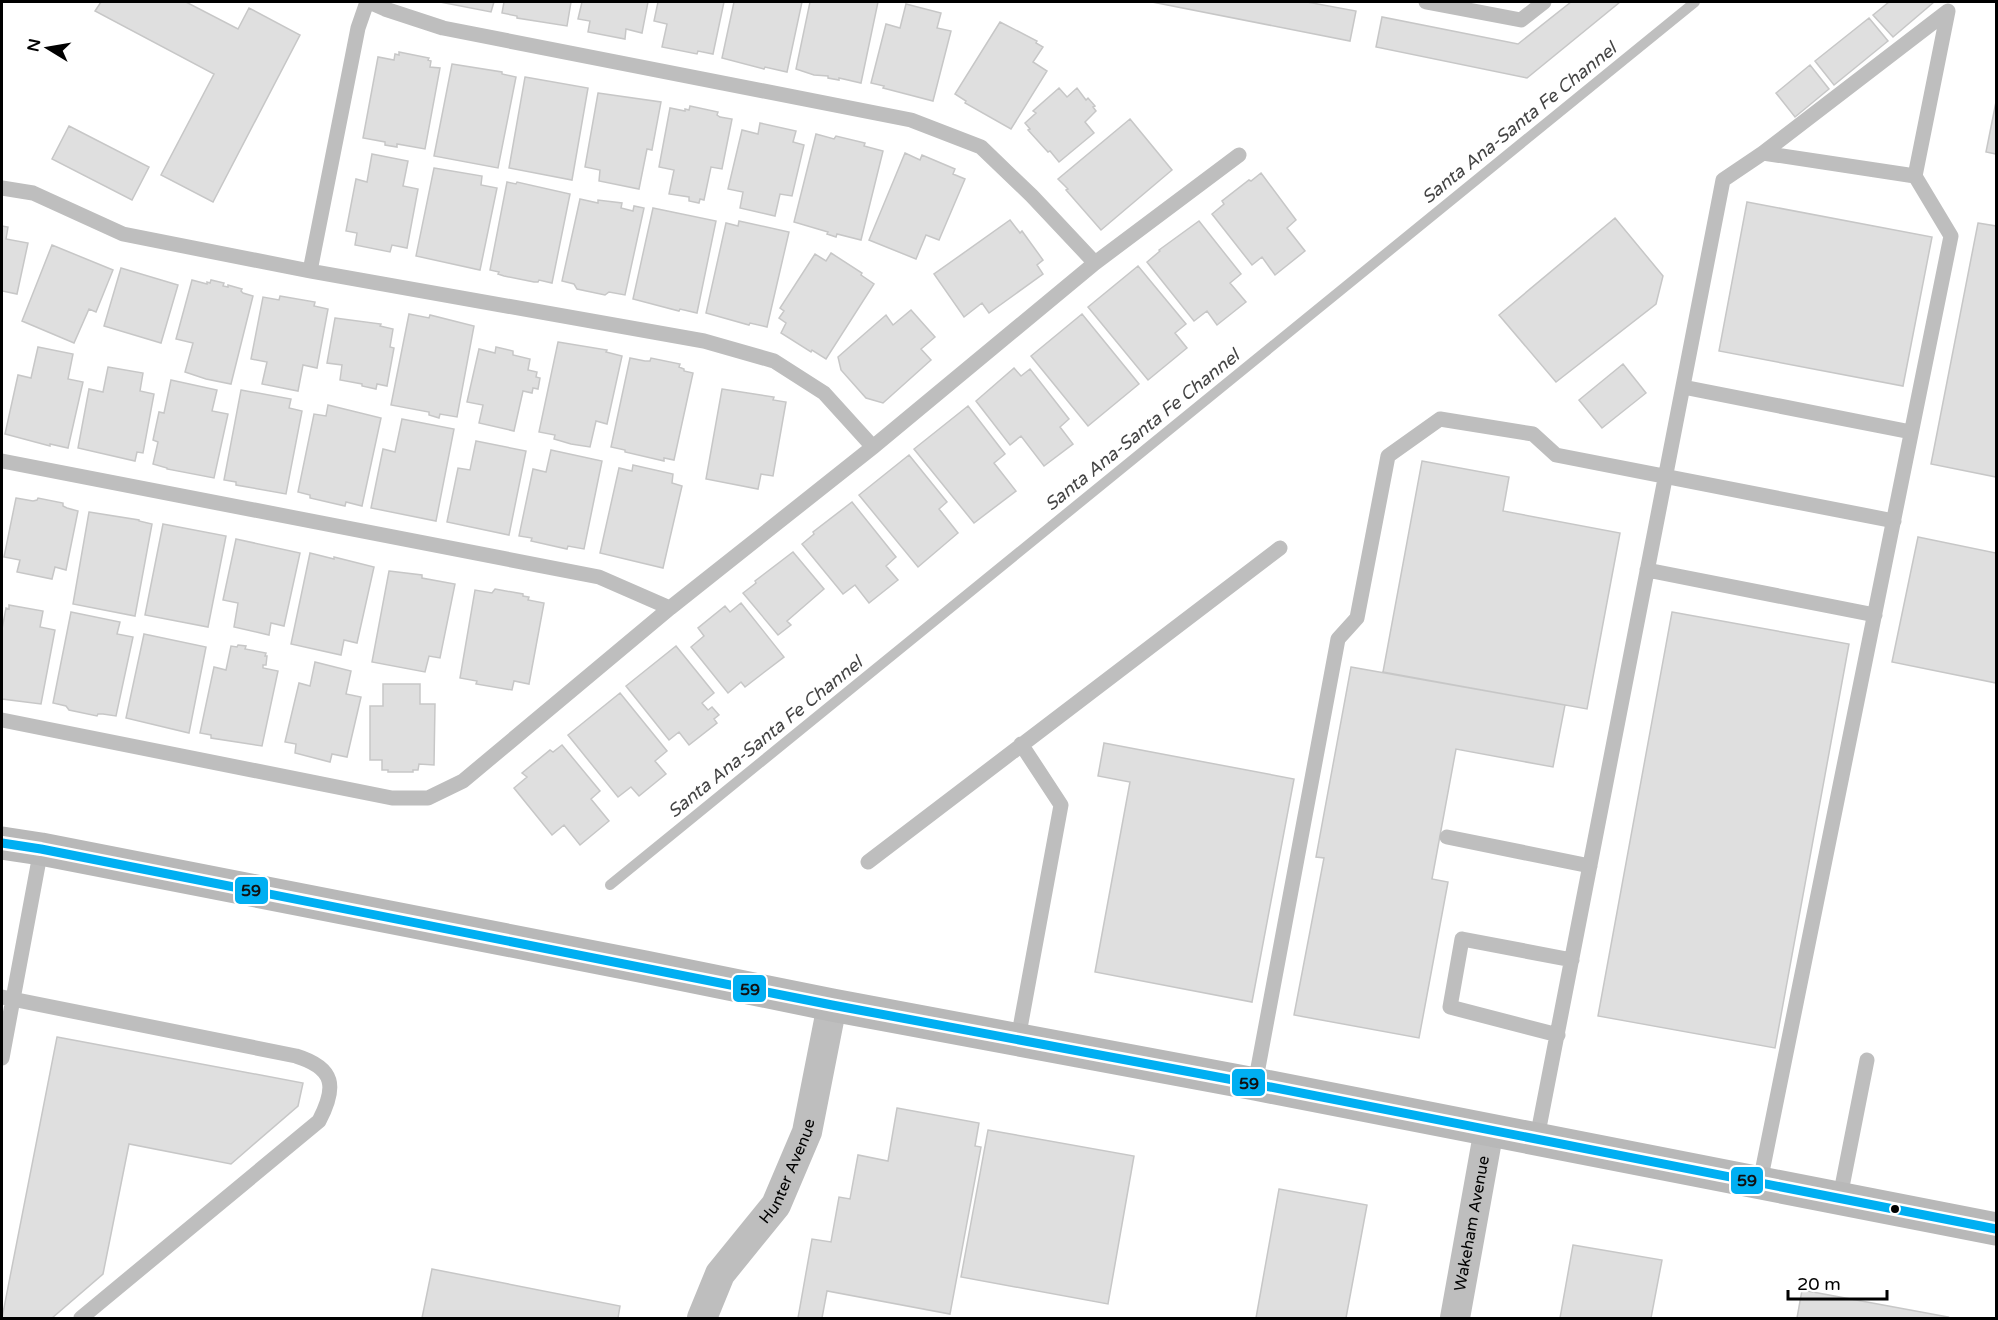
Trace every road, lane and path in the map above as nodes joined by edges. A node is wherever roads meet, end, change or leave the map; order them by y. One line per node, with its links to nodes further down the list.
1 (368, 2): 4 (lane); 10 (lane)
2 (1426, 2): 3 (lane)
3 (1544, 2)
4 (386, 5): 9 (lane)
5 (1763, 153): 7 (lane); 7 (lane); 11 (lane)
6 (1239, 155): 9 (lane)
7 (1914, 176): 12 (lane)
8 (2, 188): 10 (lane)
9 (1095, 263): 13 (lane)
10 (310, 271): 13 (lane)
11 (1683, 387): 12 (lane); 15 (lane)
12 (1911, 432): 16 (lane)
13 (873, 447): 19 (lane)
14 (2, 461): 19 (lane)
15 (1665, 478): 16 (lane); 18 (lane); 35 (lane)
16 (1894, 521): 20 (lane)
17 (1280, 548): 22 (lane)
18 (1647, 570): 20 (lane); 27 (lane)
19 (670, 608): 21 (lane)
20 (1875, 615): 38 (lane)
21 (2, 720)
22 (1021, 744): 26 (lane); 32 (lane)
23 (1447, 837): 27 (lane)
24 (2, 843): 25 (main road)
25 (41, 849): 29 (lane); 30 (main road)
26 (868, 862)
27 (1590, 866): 28 (lane)
28 (1572, 960): 31 (lane); 31 (lane)
29 (7, 998): 33 (lane); 41 (lane)
30 (832, 1005): 32 (main road); 42 (street, Hunter Avenue)
31 (1558, 1035): 37 (lane)
32 (1018, 1039): 35 (main road)
33 (2, 1058)
34 (1867, 1060): 39 (lane)
35 (1255, 1084): 36 (main road)
36 (1489, 1129): 37 (main road); 43 (street, Wakeham Avenue)
37 (1538, 1138): 38 (main road)
38 (1760, 1182): 39 (main road)
39 (1840, 1197): 40 (main road)
40 (1996, 1229)
41 (81, 1318)
42 (702, 1318)
43 (1455, 1318)

